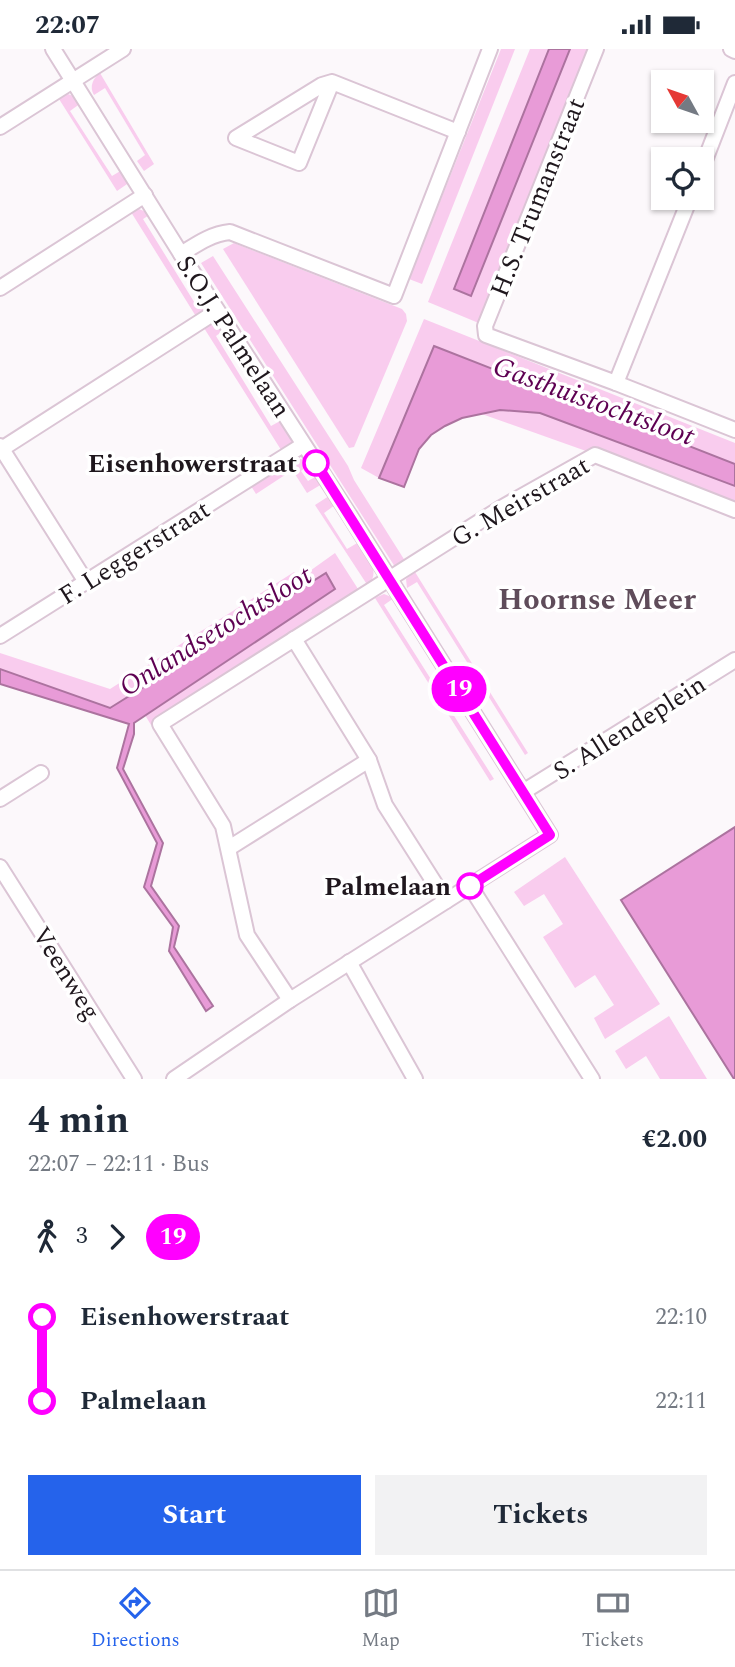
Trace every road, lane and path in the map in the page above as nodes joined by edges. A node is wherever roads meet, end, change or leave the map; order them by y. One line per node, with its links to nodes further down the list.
1 (53, 49): 5 (street, S.O.J. Palmelaan)
2 (123, 49): 5 (street)
3 (490, 49): 9 (street)
4 (596, 49): 16 (street, H.S. Trumanstraat)
5 (73, 80): 8 (street); 11 (street, S.O.J. Palmelaan)
6 (332, 82): 6 (street); 9 (street)
7 (735, 83): 10 (street)
8 (0, 127)
9 (458, 132): 13 (street)
10 (710, 147)
11 (145, 195): 13 (street, S.O.J. Palmelaan); 14 (street)
12 (685, 210): 16 (street)
13 (181, 254): 15 (street, S.O.J. Palmelaan)
14 (0, 288)
15 (217, 311): 18 (street, S.O.J. Palmelaan); 19 (street)
16 (616, 383): 17 (street)
17 (735, 430)
18 (303, 445): 21 (street, S.O.J. Palmelaan); 22 (street, F. Leggerstraat)
19 (1, 448): 22 (street)
20 (735, 510): 21 (street, G. Meirstraat)
21 (390, 579): 24 (street); 28 (street, S.O.J. Palmelaan)
22 (86, 582): 23 (street, F. Leggerstraat)
23 (0, 636)
24 (294, 639): 26 (street); 30 (street)
25 (735, 660): 28 (street, S. Allendeplein)
26 (369, 760): 30 (street); 33 (street)
27 (41, 773): 29 (street)
28 (523, 792): 32 (street, S.O.J. Palmelaan)
29 (0, 799)
30 (229, 848): 35 (street)
31 (0, 867): 36 (street, Veenweg)
32 (470, 886): 33 (street); 39 (street)
33 (446, 901): 34 (street)
34 (349, 962): 35 (street); 38 (street)
35 (290, 1000): 37 (street)
36 (134, 1079)
37 (174, 1079)
38 (415, 1079)
39 (592, 1079)

